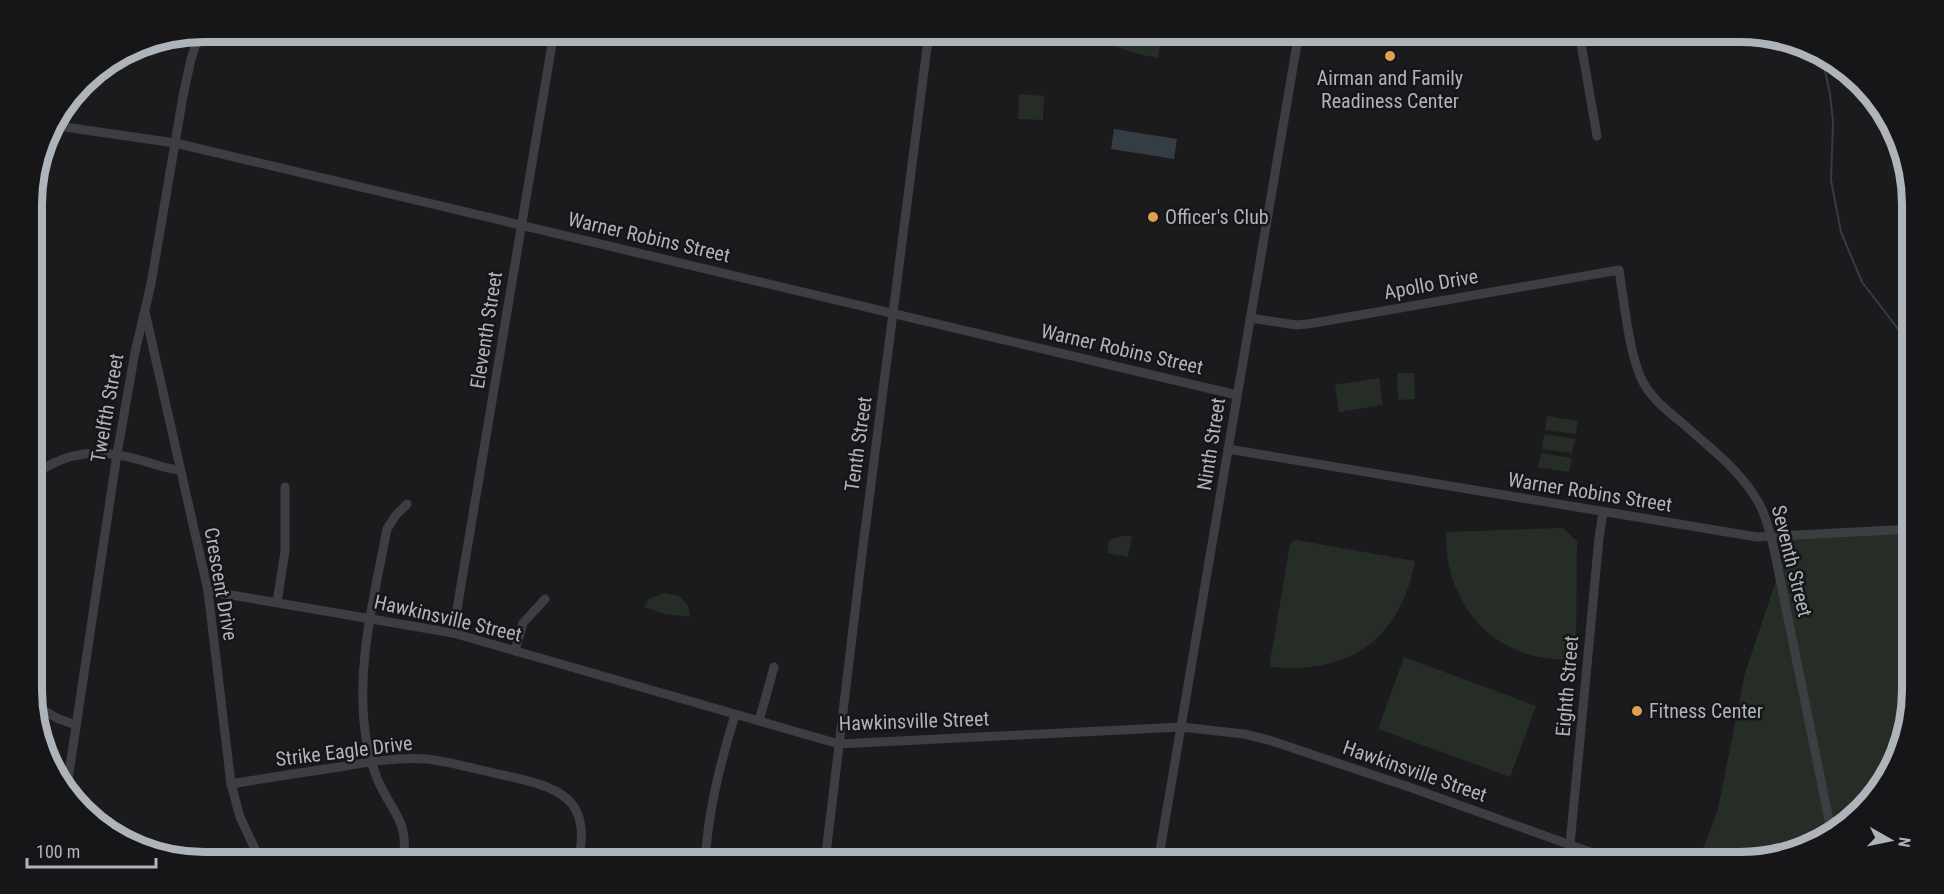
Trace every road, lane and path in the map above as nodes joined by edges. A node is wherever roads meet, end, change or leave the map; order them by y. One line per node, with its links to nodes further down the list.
1 (197, 42): 8 (street, Twelfth Street)
2 (552, 42): 9 (street, Eleventh Street)
3 (928, 42): 12 (street, Tenth Street)
4 (1297, 42): 13 (street, Ninth Street)
5 (1581, 42): 7 (street)
6 (62, 127): 8 (street, Warner Robins Street)
7 (1597, 136)
8 (175, 143): 9 (street, Warner Robins Street); 11 (street, Twelfth Street)
9 (521, 224): 12 (street, Warner Robins Street); 28 (street, Eleventh Street)
10 (1619, 270): 13 (street, Apollo Drive); 23 (street, Seventh Street)
11 (144, 310): 16 (street, Twelfth Street); 18 (street, Crescent Drive)
12 (894, 313): 14 (street, Warner Robins Street); 36 (street, Tenth Street)
13 (1250, 318): 14 (street, Ninth Street)
14 (1237, 395): 15 (street, Ninth Street)
15 (1228, 450): 21 (street, Warner Robins Street); 35 (street, Ninth Street)
16 (117, 454): 17 (street); 18 (street); 34 (street, Twelfth Street)
17 (42, 469)
18 (180, 470): 24 (street, Crescent Drive)
19 (285, 487): 26 (street)
20 (407, 504): 27 (street)
21 (1603, 512): 23 (street, Warner Robins Street); 41 (street, Eighth Street)
22 (1902, 530): 23 (street, Warner Robins Street)
23 (1771, 537): 40 (street, Seventh Street)
24 (208, 591): 26 (street, Hawkinsville Street); 39 (street, Crescent Drive)
25 (545, 599): 29 (street)
26 (277, 602): 27 (street, Hawkinsville Street)
27 (371, 618): 28 (street, Hawkinsville Street); 37 (street)
28 (453, 633): 29 (street, Hawkinsville Street)
29 (516, 651): 32 (street, Hawkinsville Street)
30 (774, 667): 33 (street)
31 (43, 710): 34 (street)
32 (735, 715): 33 (street, Hawkinsville Street); 45 (street)
33 (759, 721): 36 (street, Hawkinsville Street)
34 (76, 725): 38 (street, Twelfth Street)
35 (1181, 727): 36 (street, Hawkinsville Street); 41 (street, Hawkinsville Street); 47 (street, Ninth Street)
36 (839, 744): 46 (street, Tenth Street)
37 (371, 762): 39 (street, Strike Eagle Drive); 43 (street); 44 (street, Strike Eagle Drive)
38 (68, 778)
39 (231, 784): 42 (street, Crescent Drive)
40 (1830, 825)
41 (1570, 846): 48 (street, Eighth Street); 49 (street, Hawkinsville Street)
42 (256, 852)
43 (404, 852)
44 (580, 852)
45 (706, 852)
46 (826, 852)
47 (1160, 852)
48 (1568, 852)
49 (1588, 852)

